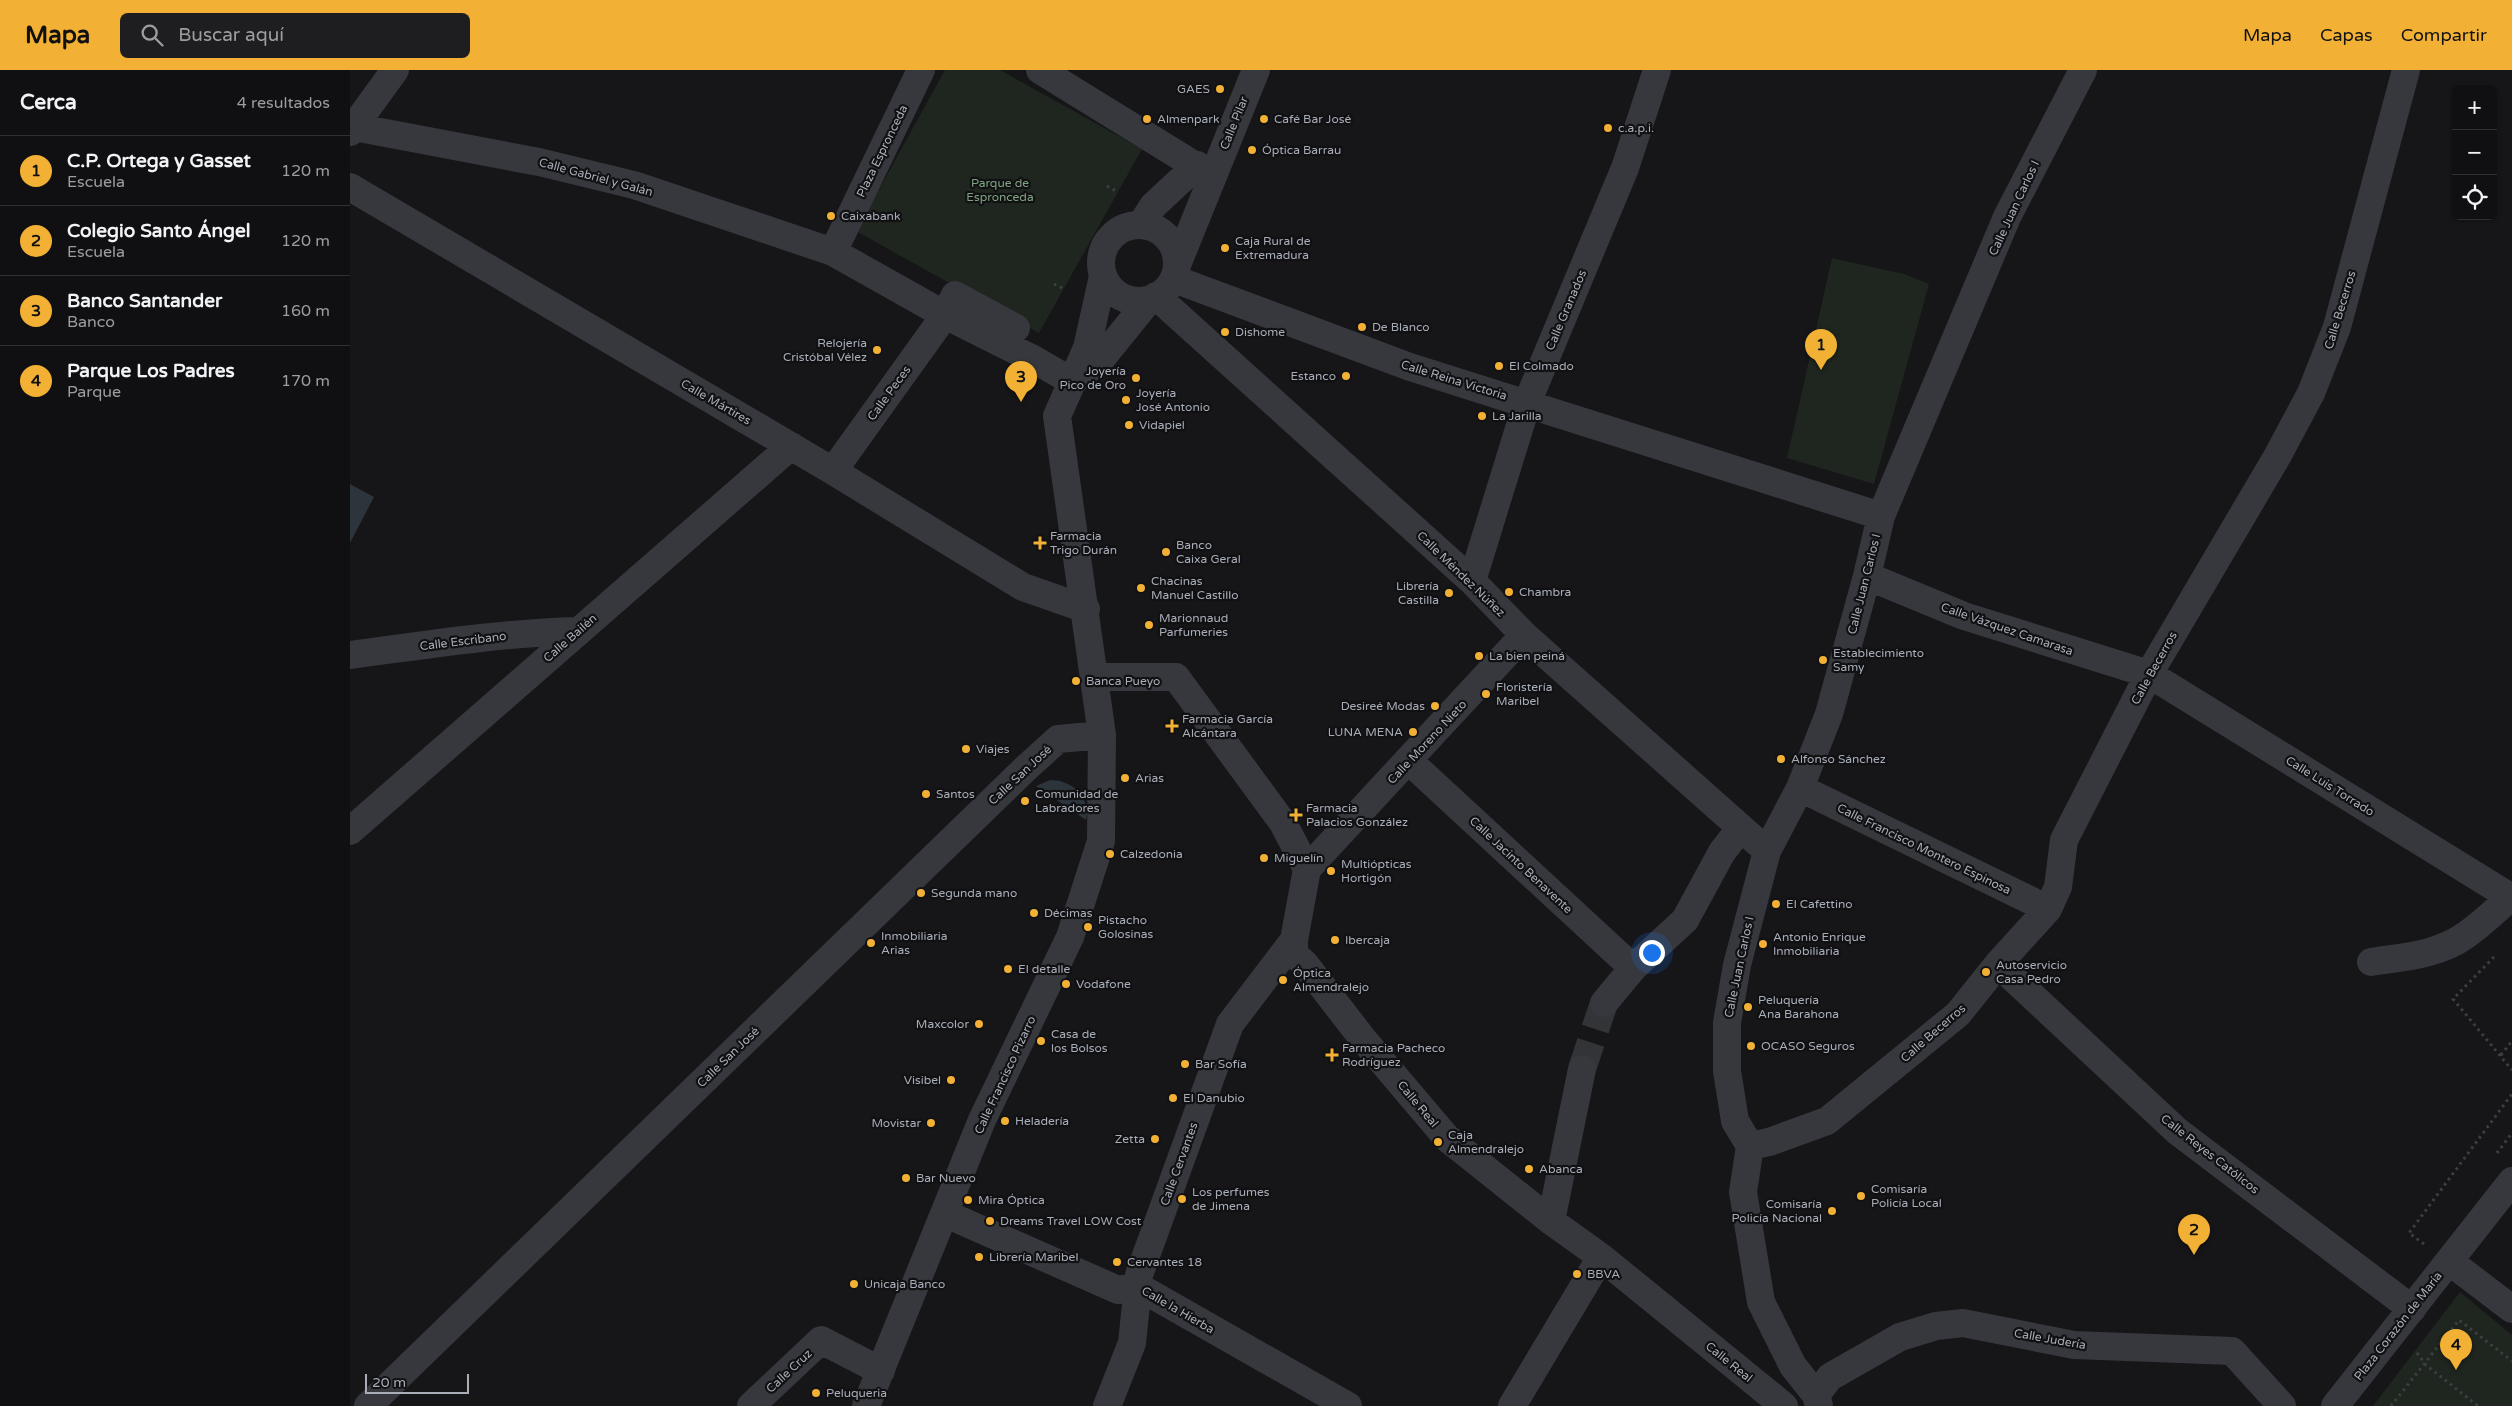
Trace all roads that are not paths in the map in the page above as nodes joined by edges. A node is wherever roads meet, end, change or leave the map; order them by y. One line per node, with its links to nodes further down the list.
1 (395, 70): 9 (street)
2 (921, 70): 14 (street, Plaza Espronceda)
3 (1040, 70): 10 (street)
4 (1256, 70): 11 (street, Calle Pilar)
5 (1657, 70): 20 (street, Calle Granados)
6 (2083, 70): 23 (street, Calle Juan Carlos I)
7 (2406, 70): 30 (street, Calle Becerros)
8 (1073, 79): 10 (street)
9 (352, 129): 14 (street, Calle Gabriel y Galán)
10 (1158, 142): 11 (street)
11 (1205, 171): 13 (street); 16 (street)
12 (350, 187): 21 (street, Calle Mártires)
13 (1141, 225): 15 (street); 16 (street)
14 (833, 252): 17 (street)
15 (1103, 276): 16 (street); 19 (street)
16 (1164, 285): 19 (street); 20 (street, Calle Reina Victoria); 25 (street, Calle Méndez Núñez)
17 (945, 314): 18 (street); 19 (street); 22 (street, Calle Peces)
18 (1016, 328)
19 (1073, 382): 26 (street, Calle Francisco Pizarro)
20 (1527, 403): 23 (street, Calle Reina Victoria); 25 (street, Calle Granados)
21 (791, 446): 22 (street, Calle Mártires); 27 (street, Calle Bailén)
22 (833, 471): 26 (street, Calle Mártires)
23 (1881, 516): 24 (street, Calle Juan Carlos I)
24 (1868, 576): 30 (street, Calle Vázquez Camarasa); 34 (street, Calle Juan Carlos I)
25 (1472, 581): 28 (street, Calle Méndez Núñez)
26 (1086, 608): 31 (street, Calle Francisco Pizarro)
27 (576, 631): 29 (street, Calle Escribano); 36 (street, Calle Bailén)
28 (1524, 635): 33 (street, Calle Moreno Nieto); 35 (street, Calle Méndez Núñez)
29 (350, 654)
30 (2149, 674): 39 (street, Calle Luis Torrado); 40 (street, Calle Becerros)
31 (1095, 677): 32 (street, Calle Francisco Pizarro); 38 (street)
32 (1102, 735): 49 (street, Calle Francisco Pizarro); 58 (street, Calle San José)
33 (1409, 762): 38 (street, Calle Moreno Nieto); 44 (street, Calle Jacinto Benavente)
34 (1800, 788): 37 (street, Calle Juan Carlos I); 40 (street, Calle Francisco Montero Espinosa)
35 (1740, 829): 37 (street, Calle Méndez Núñez); 44 (street)
36 (350, 831)
37 (1767, 852): 47 (street, Calle Juan Carlos I)
38 (1308, 869): 41 (street)
39 (2511, 898): 42 (street)
40 (2048, 909): 43 (street, Calle Becerros)
41 (1294, 940): 50 (street, Calle Real); 53 (street, Calle Cervantes)
42 (2370, 962)
43 (1998, 964): 47 (street, Calle Becerros); 55 (street, Calle Reyes Católicos)
44 (1633, 968): 45 (street)
45 (1604, 1003)
46 (1582, 1069): 50 (street)
47 (1750, 1146): 57 (street)
48 (2512, 1181): 52 (street)
49 (946, 1214): 53 (street, Calle la Hierba); 56 (street, Calle Francisco Pizarro)
50 (1551, 1220): 51 (street, Calle Real)
51 (1601, 1257): 63 (street); 64 (street, Calle Real)
52 (2449, 1261): 54 (street, Plaza Corazón de María); 55 (street, Plaza Corazón de María)
53 (1138, 1286): 61 (street, Calle Cervantes); 62 (street, Calle la Hierba)
54 (2512, 1308)
55 (2405, 1318): 66 (street, Plaza Corazón de María)
56 (881, 1371): 59 (street, Calle Cruz); 60 (street, Calle Francisco Pizarro)
57 (1818, 1401): 65 (street, Calle Judería)
58 (368, 1406)
59 (751, 1406)
60 (866, 1406)
61 (1107, 1406)
62 (1348, 1406)
63 (1512, 1406)
64 (1784, 1406)
65 (2282, 1406)
66 (2335, 1406)

